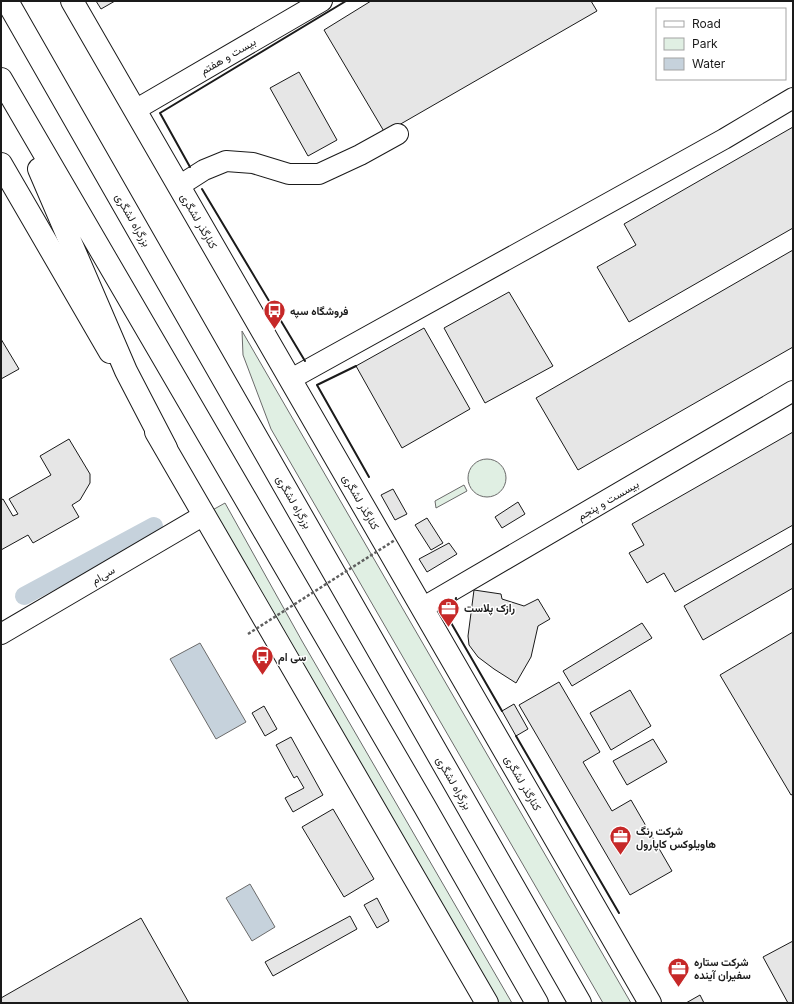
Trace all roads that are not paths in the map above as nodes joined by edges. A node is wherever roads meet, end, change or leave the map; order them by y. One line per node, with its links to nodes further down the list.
1 (7, 1): 18 (main road, بزرگراه لشگری)
2 (72, 1): 6 (main road, کنارگذر لشگری)
3 (322, 1): 6 (street, بیست و هفتم)
4 (1, 79): 12 (main road); 17 (main road)
5 (793, 98): 10 (street)
6 (135, 110): 9 (main road, کنارگذر لشگری)
7 (398, 134): 9 (street)
8 (1, 164): 12 (main road)
9 (179, 186): 10 (main road, کنارگذر لشگری)
10 (291, 379): 14 (main road, کنارگذر لشگری)
11 (793, 391): 14 (street, بیسست و پنجم)
12 (166, 448): 13 (main road)
13 (204, 515): 15 (street, سی‌ام); 16 (main road)
14 (422, 608): 19 (main road, کنارگذر لشگری)
15 (1, 634)
16 (487, 1003)
17 (537, 1003)
18 (580, 1003)
19 (650, 1003)

